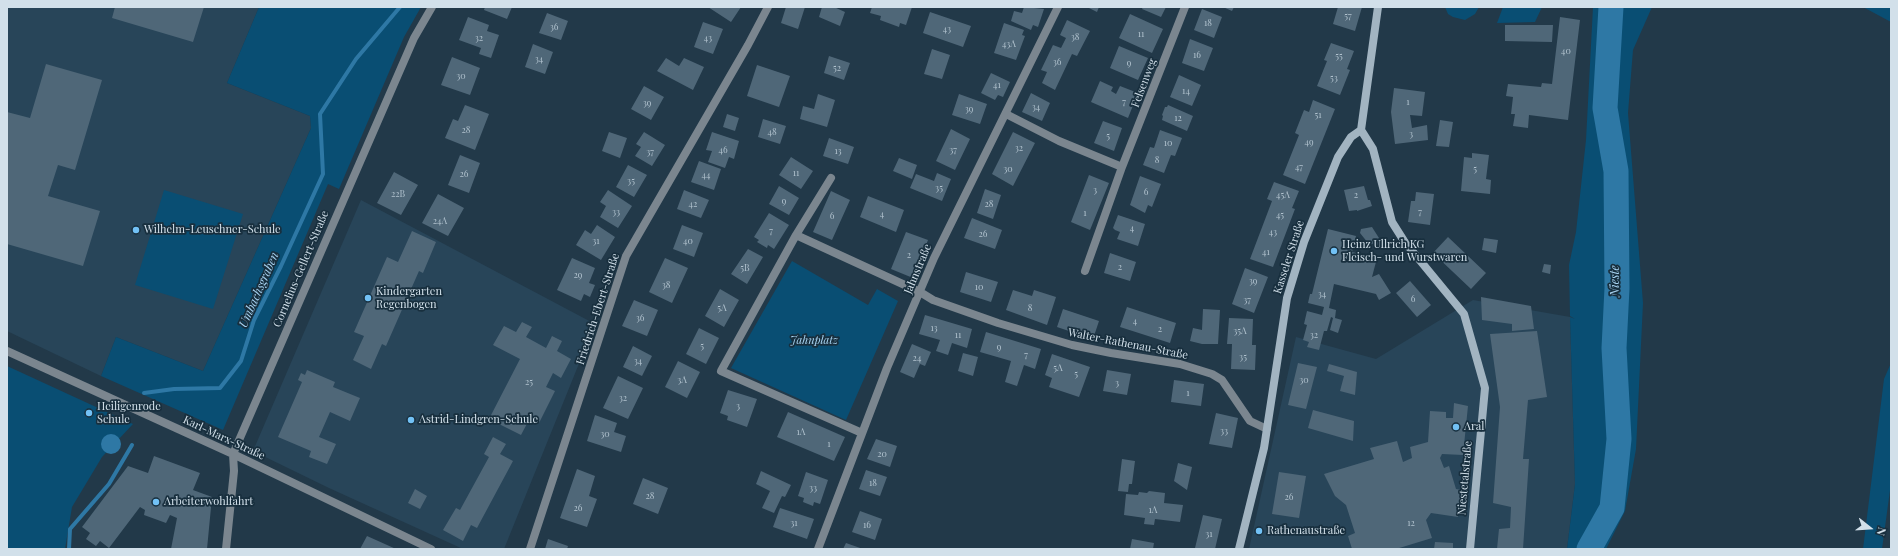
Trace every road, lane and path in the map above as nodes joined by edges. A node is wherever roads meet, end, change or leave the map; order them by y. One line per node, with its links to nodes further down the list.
1 (432, 7): 16 (street, Cornelius-Gellert-Straße)
2 (768, 7): 19 (street, Friedrich-Ebert-Straße)
3 (1058, 7): 6 (street, Jahnstraße)
4 (1185, 7): 8 (street, Felsenweg)
5 (1378, 7): 7 (main road)
6 (1006, 114): 8 (street); 12 (street, Jahnstraße)
7 (1361, 130): 14 (main road, Kasseler Straße); 22 (main road, Niestetalstraße)
8 (1122, 167): 11 (street, Felsenweg)
9 (832, 178): 10 (street)
10 (796, 235): 12 (street); 15 (street)
11 (1085, 271)
12 (920, 292): 14 (street, Walter-Rathenau-Straße); 15 (street, Jahnstraße)
13 (7, 351): 16 (street, Karl-Marx-Straße)
14 (1267, 429): 21 (main road, Kasseler Straße)
15 (862, 433): 20 (street, Jahnstraße)
16 (234, 454): 17 (street, Cornelius-Gellert-Straße); 18 (street, Karl-Marx-Straße)
17 (226, 549)
18 (431, 549)
19 (530, 549)
20 (818, 549)
21 (1240, 549)
22 (1470, 549)

